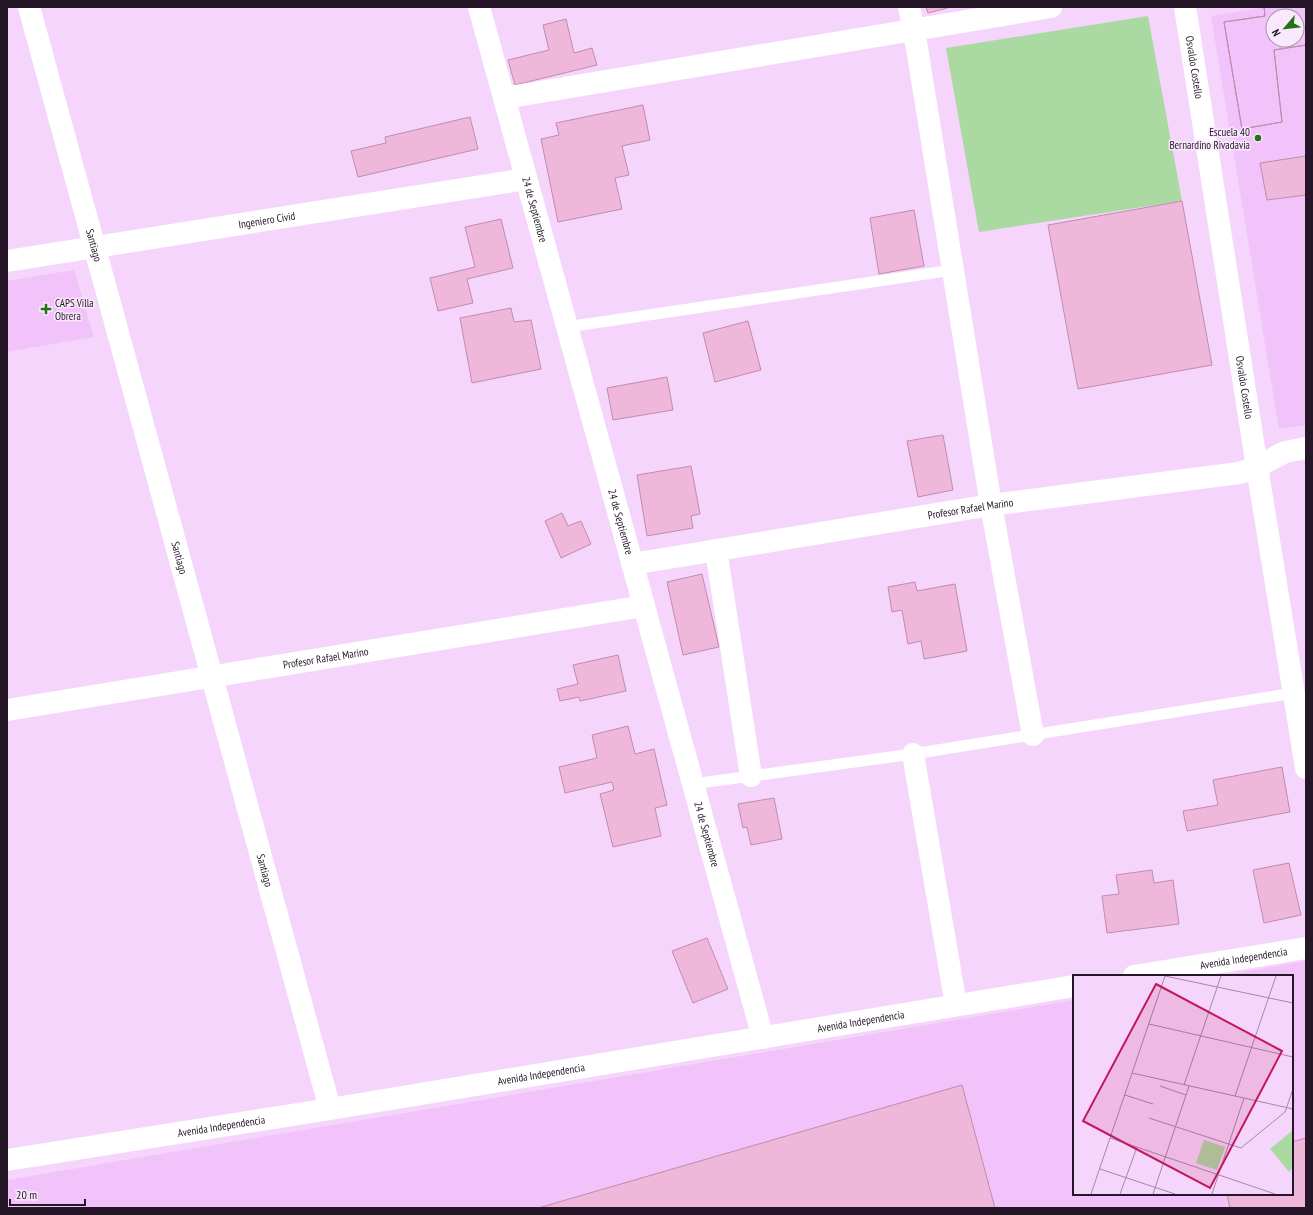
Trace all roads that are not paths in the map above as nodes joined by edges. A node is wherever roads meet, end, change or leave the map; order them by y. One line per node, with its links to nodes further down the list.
1 (28, 7): 9 (street, Santiago)
2 (479, 7): 7 (street, 24 de Septiembre)
3 (909, 7): 6 (street)
4 (1050, 7): 6 (street)
5 (1185, 7): 14 (street, Osvaldo Costello)
6 (914, 30): 7 (street); 11 (street)
7 (504, 98): 8 (street, 24 de Septiembre)
8 (526, 179): 9 (street, Ingeniero Civid); 12 (street, 24 de Septiembre)
9 (95, 248): 10 (street, Ingeniero Civid); 19 (street, Santiago)
10 (7, 261)
11 (953, 270): 12 (lane); 15 (street)
12 (568, 327): 17 (street, 24 de Septiembre)
13 (1306, 448): 14 (street, Profesor Rafael Marino)
14 (1257, 467): 15 (street, Profesor Rafael Marino); 20 (street, Osvaldo Costello)
15 (991, 505): 16 (street, Profesor Rafael Marino); 22 (street)
16 (716, 550): 17 (street, Profesor Rafael Marino); 25 (street)
17 (632, 564): 18 (street, 24 de Septiembre)
18 (644, 606): 19 (street, Profesor Rafael Marino); 26 (street, 24 de Septiembre)
19 (212, 677): 21 (street, Profesor Rafael Marino); 32 (street, Santiago)
20 (1299, 701): 22 (lane); 24 (street, Osvaldo Costello)
21 (7, 710)
22 (1034, 735): 23 (lane)
23 (913, 754): 25 (lane); 30 (street)
24 (1306, 768)
25 (751, 776): 26 (lane)
26 (693, 784): 31 (street, 24 de Septiembre)
27 (1306, 948): 28 (street, Avenida Independencia)
28 (1140, 975)
29 (1073, 986): 30 (street, Avenida Independencia)
30 (956, 1005): 31 (street, Avenida Independencia)
31 (763, 1038): 32 (street, Avenida Independencia)
32 (330, 1108): 33 (street, Avenida Independencia)
33 (7, 1160)

